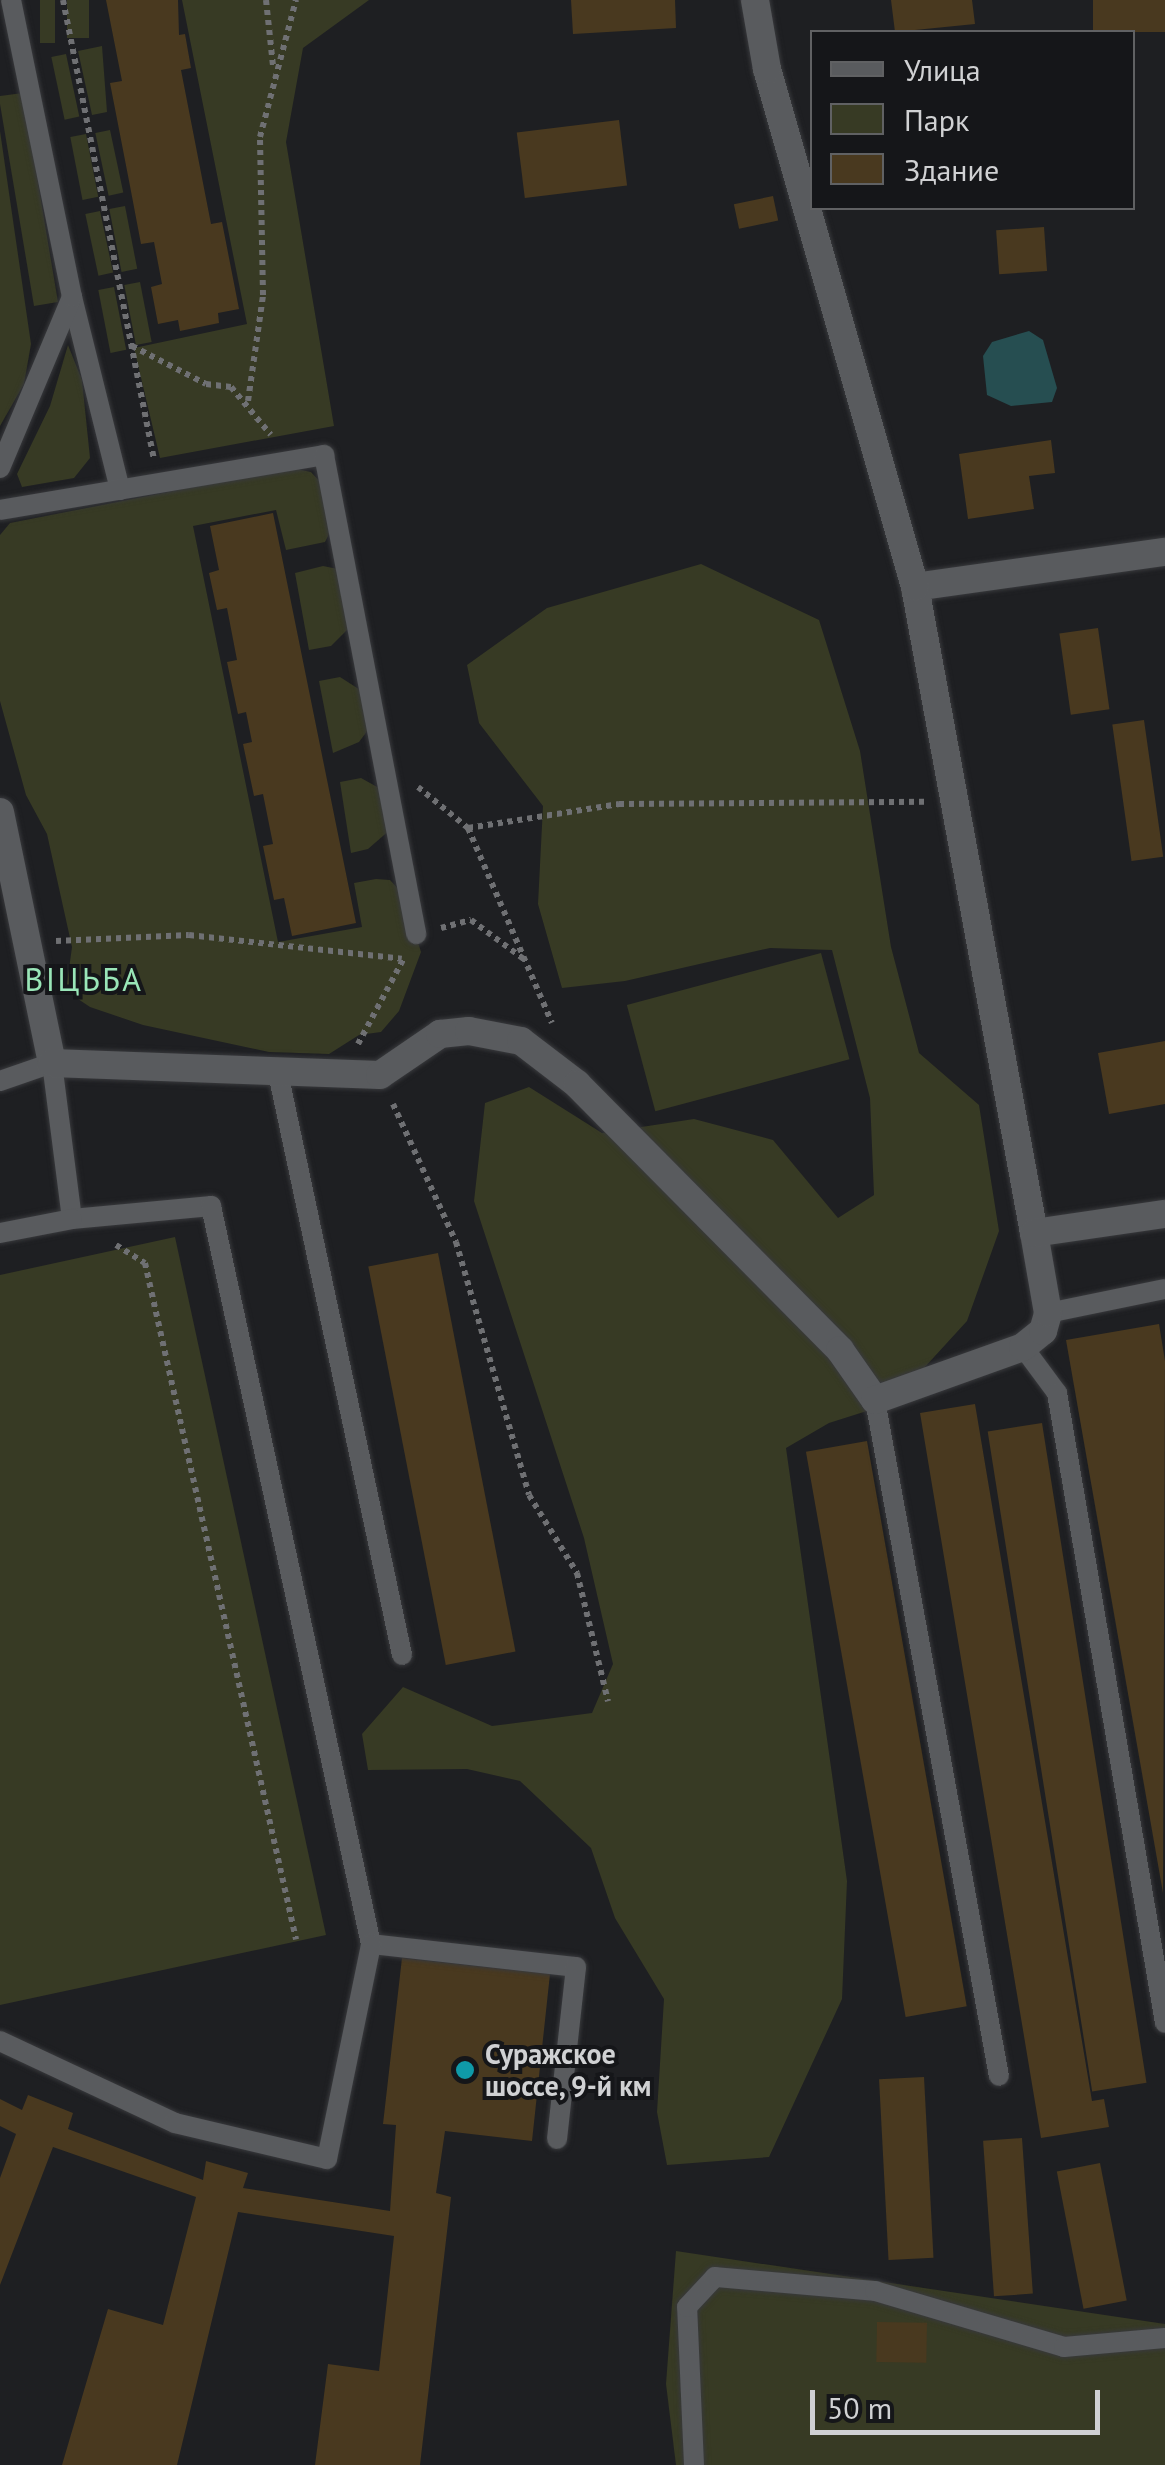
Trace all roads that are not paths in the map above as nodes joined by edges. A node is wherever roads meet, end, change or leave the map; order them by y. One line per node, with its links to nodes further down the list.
1 (11, 0): 3 (lane)
2 (755, 0): 8 (street)
3 (72, 297): 4 (lane); 5 (lane)
4 (0, 468)
5 (120, 490): 6 (lane); 10 (lane)
6 (0, 510)
7 (1165, 552): 8 (street)
8 (916, 588): 17 (street)
9 (0, 812): 11 (street)
10 (416, 934)
11 (52, 1063): 12 (street); 13 (lane); 15 (lane)
12 (278, 1073): 21 (street); 22 (lane)
13 (0, 1080)
14 (1165, 1214): 17 (street)
15 (72, 1219): 16 (lane); 23 (lane)
16 (0, 1233)
17 (1034, 1233): 19 (street)
18 (1164, 1296): 19 (lane)
19 (1048, 1313): 20 (street)
20 (1023, 1348): 21 (street); 24 (lane)
21 (875, 1400): 26 (lane)
22 (402, 1655)
23 (371, 1944): 25 (lane); 27 (lane)
24 (1165, 2023)
25 (0, 2042)
26 (999, 2076)
27 (557, 2139)
28 (1165, 2338): 29 (lane)
29 (694, 2465)

